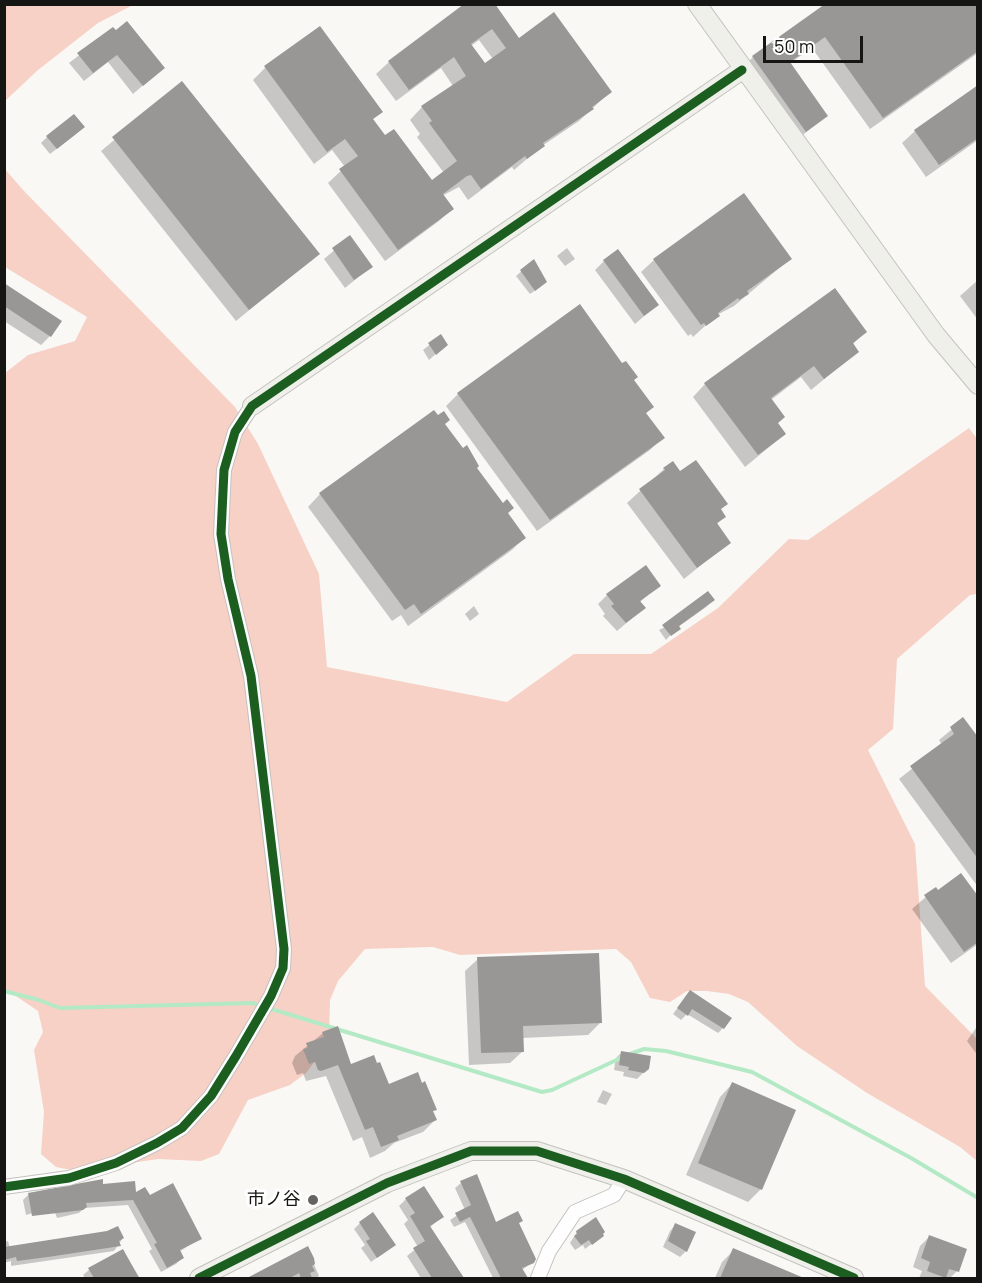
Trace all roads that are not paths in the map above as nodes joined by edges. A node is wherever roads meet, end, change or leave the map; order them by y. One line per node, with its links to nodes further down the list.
1 (697, 4): 2 (street)
2 (742, 70): 3 (street); 4 (street)
3 (978, 385)
4 (252, 406): 6 (street)
5 (624, 1179): 7 (street); 8 (street); 9 (street)
6 (4, 1187)
7 (199, 1278)
8 (538, 1278)
9 (854, 1278)

